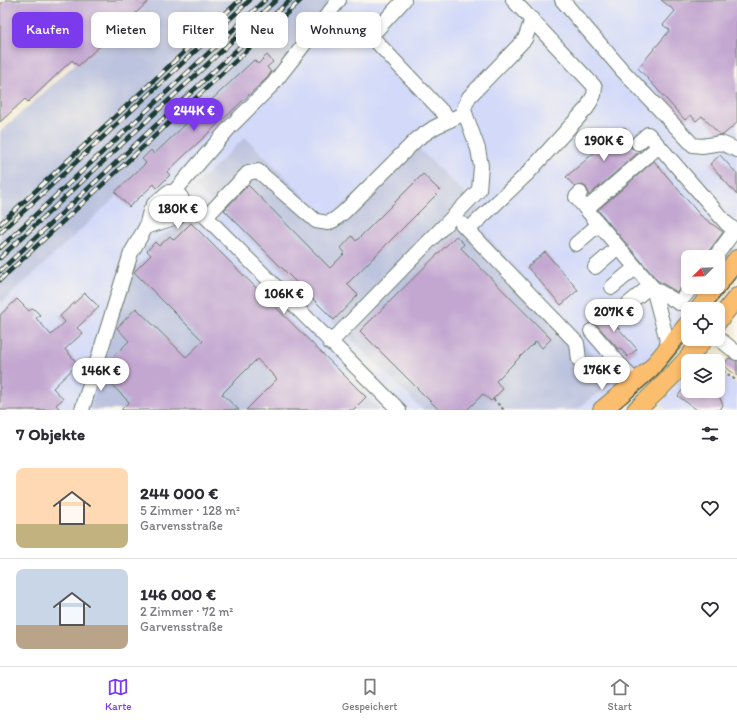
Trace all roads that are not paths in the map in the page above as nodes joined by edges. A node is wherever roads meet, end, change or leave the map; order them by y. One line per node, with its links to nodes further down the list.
1 (339, 0): 11 (street)
2 (404, 0): 7 (street)
3 (513, 0): 5 (street)
4 (562, 0): 10 (street)
5 (532, 19): 6 (street); 19 (street)
6 (465, 113): 7 (street); 16 (street)
7 (450, 120): 15 (street)
8 (638, 143): 9 (street)
9 (659, 146): 14 (street); 20 (street)
10 (737, 150)
11 (174, 192): 13 (street); 18 (street)
12 (580, 193): 14 (street)
13 (184, 205): 15 (street); 18 (street)
14 (586, 209): 17 (street)
15 (206, 217): 38 (street)
16 (455, 217): 19 (street); 38 (street)
17 (599, 224): 21 (street); 22 (street)
18 (146, 227): 46 (street)
19 (468, 230): 43 (street)
20 (736, 231): 23 (street)
21 (576, 244)
22 (618, 247): 25 (street); 26 (street)
23 (720, 250)
24 (737, 259): 27 (main road)
25 (595, 267)
26 (635, 268): 28 (street); 29 (street)
27 (725, 275)
28 (612, 287)
29 (653, 288): 30 (street); 34 (street); 41 (street)
30 (686, 294)
31 (711, 294): 33 (main road)
32 (737, 297): 35 (main road)
33 (704, 302)
34 (628, 304)
35 (725, 312)
36 (591, 331): 44 (street)
37 (681, 333): 41 (main road)
38 (330, 343): 45 (street)
39 (725, 343): 42 (street)
40 (698, 346): 48 (main road)
41 (669, 348): 44 (main road)
42 (737, 352)
43 (579, 360)
44 (636, 383): 47 (main road)
45 (393, 408)
46 (84, 409)
47 (602, 410)
48 (636, 410)

